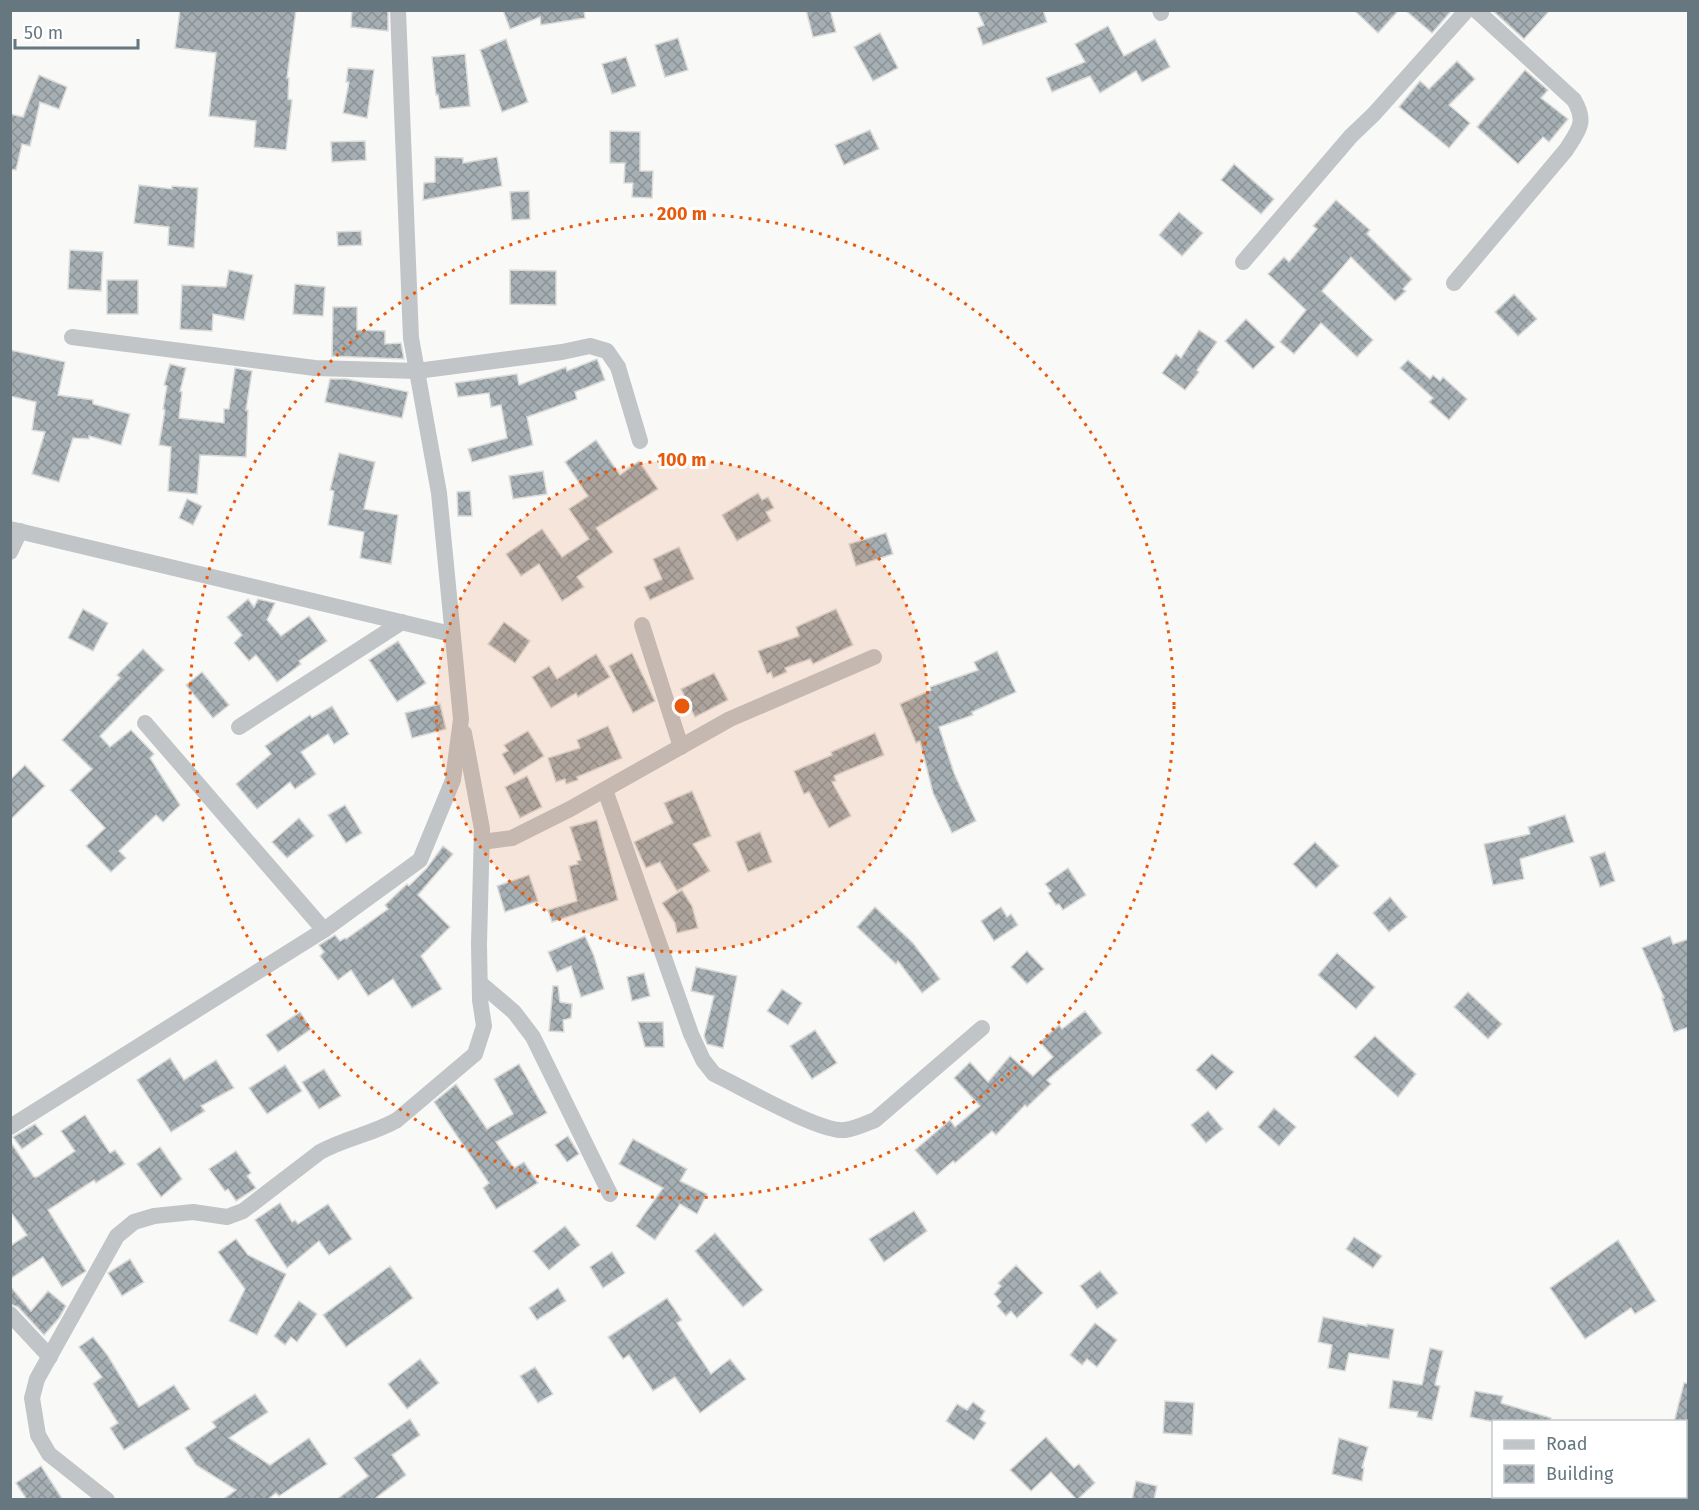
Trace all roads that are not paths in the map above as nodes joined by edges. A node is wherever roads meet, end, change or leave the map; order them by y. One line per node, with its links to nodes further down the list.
1 (398, 10): 7 (street)
2 (1467, 10): 4 (street)
3 (1476, 10): 5 (street)
4 (1243, 262)
5 (1454, 283)
6 (72, 337): 7 (street)
7 (417, 372): 8 (street); 13 (street)
8 (640, 441)
9 (15, 530): 10 (street); 11 (street)
10 (10, 552)
11 (402, 622): 13 (street); 17 (street)
12 (642, 625): 18 (street)
13 (452, 634): 15 (street)
14 (874, 657): 18 (street)
15 (461, 719): 20 (street); 21 (street)
16 (145, 723): 21 (street)
17 (239, 727)
18 (681, 747): 19 (street)
19 (605, 790): 20 (street); 23 (street)
20 (482, 842): 22 (street)
21 (324, 930): 24 (street)
22 (480, 983): 25 (street); 27 (street)
23 (982, 1028)
24 (10, 1127)
25 (610, 1194)
26 (10, 1314): 27 (street)
27 (50, 1357): 28 (street)
28 (107, 1500)

